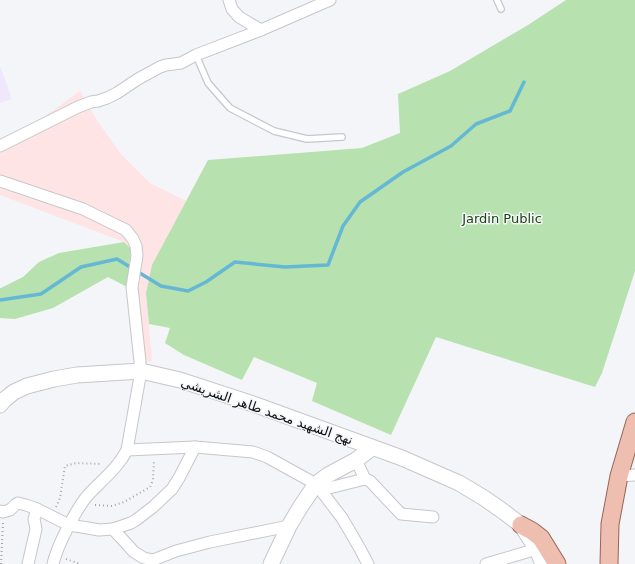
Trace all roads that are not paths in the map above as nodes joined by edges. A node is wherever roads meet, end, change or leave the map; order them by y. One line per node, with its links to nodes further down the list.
1 (229, 0): 5 (street)
2 (330, 0): 5 (street)
3 (497, 0): 4 (lane)
4 (501, 9)
5 (261, 30): 6 (street)
6 (196, 55): 7 (lane); 8 (street)
7 (342, 137)
8 (0, 146)
9 (0, 181): 10 (street)
10 (141, 371): 11 (street, نهج الشهيد محمد طاهر الشريشي); 14 (street, نهج الشهيد محمد طاهر الشريشي); 15 (street)
11 (0, 405)
12 (635, 422): 18 (main road)
13 (195, 447): 15 (street); 20 (street); 27 (street)
14 (372, 448): 17 (street); 25 (street, نهج الشهيد محمد طاهر الشريشي)
15 (127, 450): 24 (street)
16 (635, 455): 18 (main road)
17 (356, 460): 19 (street); 20 (street)
18 (628, 476): 37 (main road); 38 (main road)
19 (364, 479): 20 (street); 23 (street)
20 (319, 487): 26 (street); 33 (street)
21 (37, 509): 22 (street); 24 (street); 31 (street)
22 (2, 512)
23 (433, 517)
24 (69, 525): 27 (street); 29 (street)
25 (521, 525): 28 (street, نهج الشهيد محمد طاهر الشريشي); 36 (main road)
26 (289, 526): 30 (street); 32 (street)
27 (113, 529): 30 (street)
28 (537, 549): 34 (street); 35 (street, نهج الشهيد محمد طاهر الشريشي)
29 (54, 559)
30 (152, 562)
31 (28, 564)
32 (271, 564)
33 (368, 564)
34 (486, 564)
35 (543, 564)
36 (557, 564)
37 (609, 564)
38 (620, 564)

